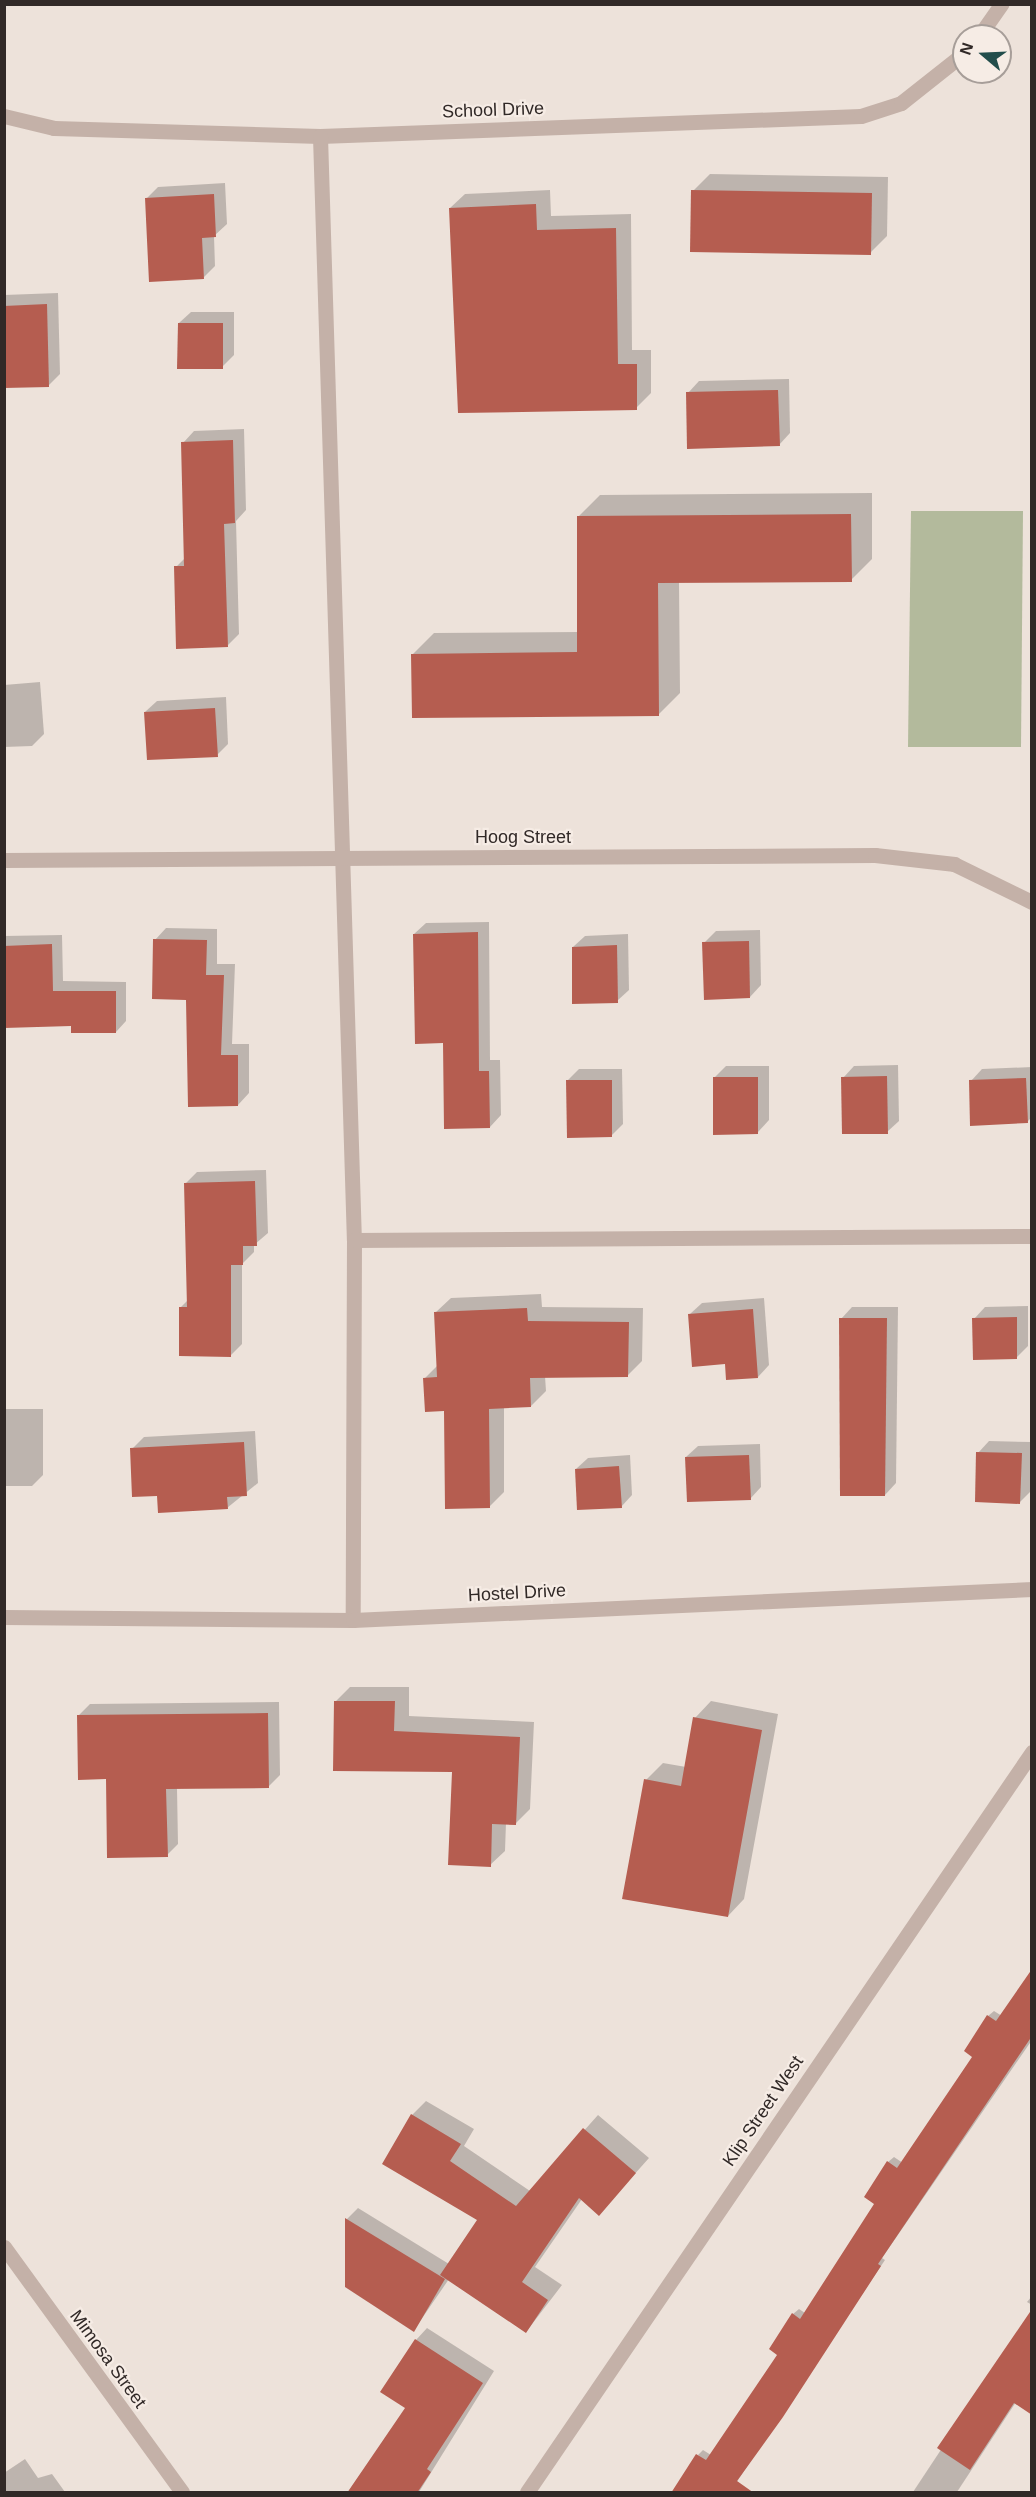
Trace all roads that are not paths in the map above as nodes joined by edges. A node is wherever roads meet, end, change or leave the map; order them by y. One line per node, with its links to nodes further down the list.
1 (1001, 4): 2 (street)
2 (987, 24)
3 (952, 63): 5 (street, School Drive)
4 (4, 116): 5 (street, School Drive)
5 (320, 135): 6 (street)
6 (340, 857): 7 (street, Hoog Street); 8 (street, Hoog Street); 10 (street)
7 (4, 860)
8 (1032, 902)
9 (1032, 1236): 10 (street)
10 (354, 1240): 13 (street)
11 (1032, 1589): 13 (street, Hostel Drive)
12 (4, 1617): 13 (street, Hostel Drive)
13 (353, 1620)
14 (1032, 1752): 17 (street, Klip Street West)
15 (4, 2247): 16 (street, Mimosa Street)
16 (182, 2493)
17 (527, 2493)

